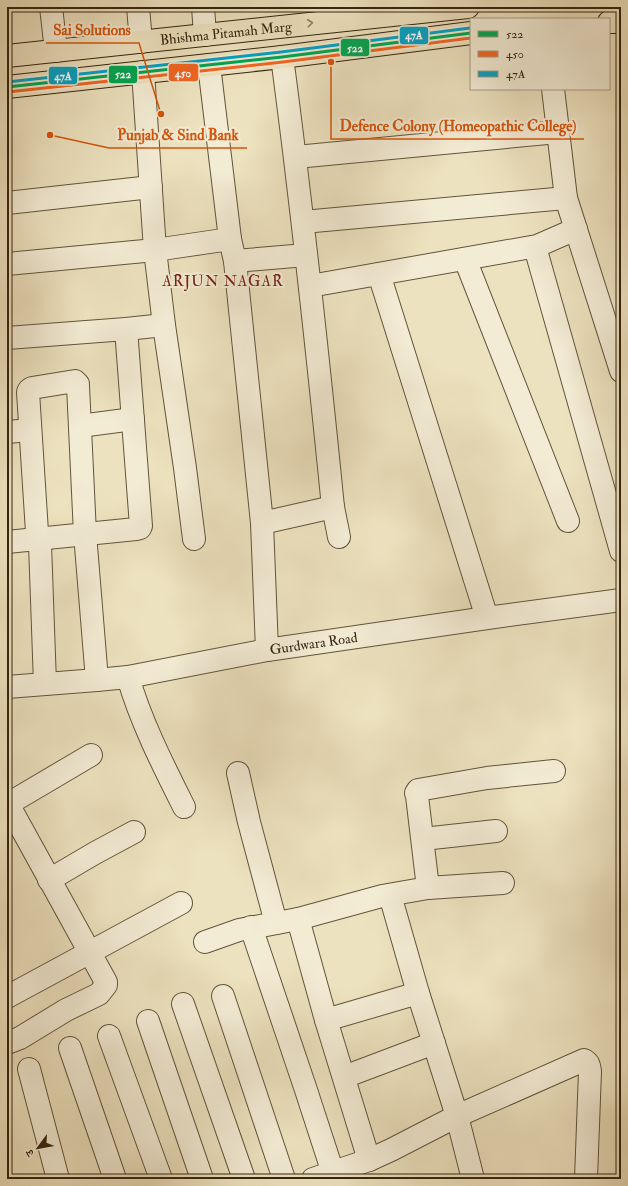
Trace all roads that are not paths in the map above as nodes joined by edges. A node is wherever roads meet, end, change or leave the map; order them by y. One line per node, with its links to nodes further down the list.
1 (51, 7): 10 (street)
2 (138, 7): 9 (street)
3 (203, 7): 8 (street)
4 (468, 7): 8 (main road, Bhishma Pitamah Marg, one-way to 4)
5 (610, 22): 6 (main road)
6 (621, 22)
7 (470, 33): 12 (main road)
8 (205, 35): 9 (main road, Bhishma Pitamah Marg)
9 (142, 42): 10 (main road, Bhishma Pitamah Marg)
10 (56, 51): 11 (main road, Bhishma Pitamah Marg)
11 (7, 56)
12 (282, 57): 13 (main road); 18 (street)
13 (209, 65): 14 (main road); 24 (street)
14 (143, 72): 15 (main road); 19 (street)
15 (7, 87)
16 (553, 90): 17 (street)
17 (558, 132): 18 (street); 20 (street)
18 (296, 157): 22 (street)
19 (151, 187): 21 (street); 26 (street)
20 (566, 198): 22 (street); 23 (street)
21 (7, 203)
22 (303, 222): 27 (street)
23 (576, 229): 25 (street); 36 (street)
24 (230, 239): 26 (street); 29 (street)
25 (535, 247): 28 (street); 49 (street)
26 (155, 250): 30 (street); 33 (street)
27 (306, 255): 29 (street); 32 (street)
28 (465, 259): 31 (street); 42 (street)
29 (234, 261): 43 (street)
30 (7, 264)
31 (379, 274): 32 (street); 51 (street)
32 (310, 286): 41 (street)
33 (164, 325): 34 (street); 47 (street)
34 (126, 329): 35 (street); 37 (street)
35 (7, 338)
36 (621, 371)
37 (133, 419): 38 (street); 44 (street)
38 (80, 426): 39 (street); 44 (street)
39 (30, 430): 40 (street); 46 (street)
40 (7, 432)
41 (333, 507): 43 (street); 45 (street)
42 (568, 521)
43 (262, 523): 52 (street)
44 (85, 534): 46 (street); 54 (street)
45 (340, 537)
46 (39, 539): 48 (street); 55 (street)
47 (194, 539)
48 (7, 542)
49 (621, 551)
50 (621, 600): 51 (street, Gurdwara Road)
51 (487, 618): 52 (street, Gurdwara Road)
52 (266, 650): 53 (street, Gurdwara Road)
53 (128, 677): 54 (street, Gurdwara Road); 61 (street)
54 (97, 680): 55 (street, Gurdwara Road)
55 (45, 684): 56 (street, Gurdwara Road)
56 (7, 687)
57 (91, 755): 60 (street)
58 (554, 771): 64 (street)
59 (238, 773): 71 (street)
60 (8, 803): 65 (street)
61 (184, 807)
62 (496, 831): 64 (street)
63 (134, 832): 65 (street)
64 (423, 839): 67 (street)
65 (49, 880): 74 (street)
66 (503, 883): 67 (street)
67 (428, 888): 68 (street)
68 (390, 895): 70 (street); 75 (street)
69 (181, 903): 74 (street)
70 (298, 919): 71 (street); 79 (street)
71 (276, 923): 72 (street)
72 (251, 927): 73 (street); 89 (street)
73 (205, 942)
74 (90, 952): 76 (street); 82 (street)
75 (418, 993): 79 (street); 83 (street)
76 (7, 996)
77 (223, 996): 95 (street)
78 (183, 1004): 94 (street)
79 (326, 1020): 86 (street)
80 (148, 1021): 93 (street)
81 (109, 1036): 92 (street)
82 (7, 1043)
83 (434, 1043): 86 (street); 87 (street)
84 (70, 1048): 91 (street)
85 (29, 1069): 90 (street)
86 (344, 1077): 88 (street)
87 (458, 1116): 88 (street); 96 (street); 97 (street)
88 (369, 1160): 89 (street)
89 (323, 1176)
90 (58, 1179)
91 (115, 1179)
92 (161, 1179)
93 (202, 1179)
94 (244, 1179)
95 (284, 1179)
96 (473, 1179)
97 (586, 1179)

